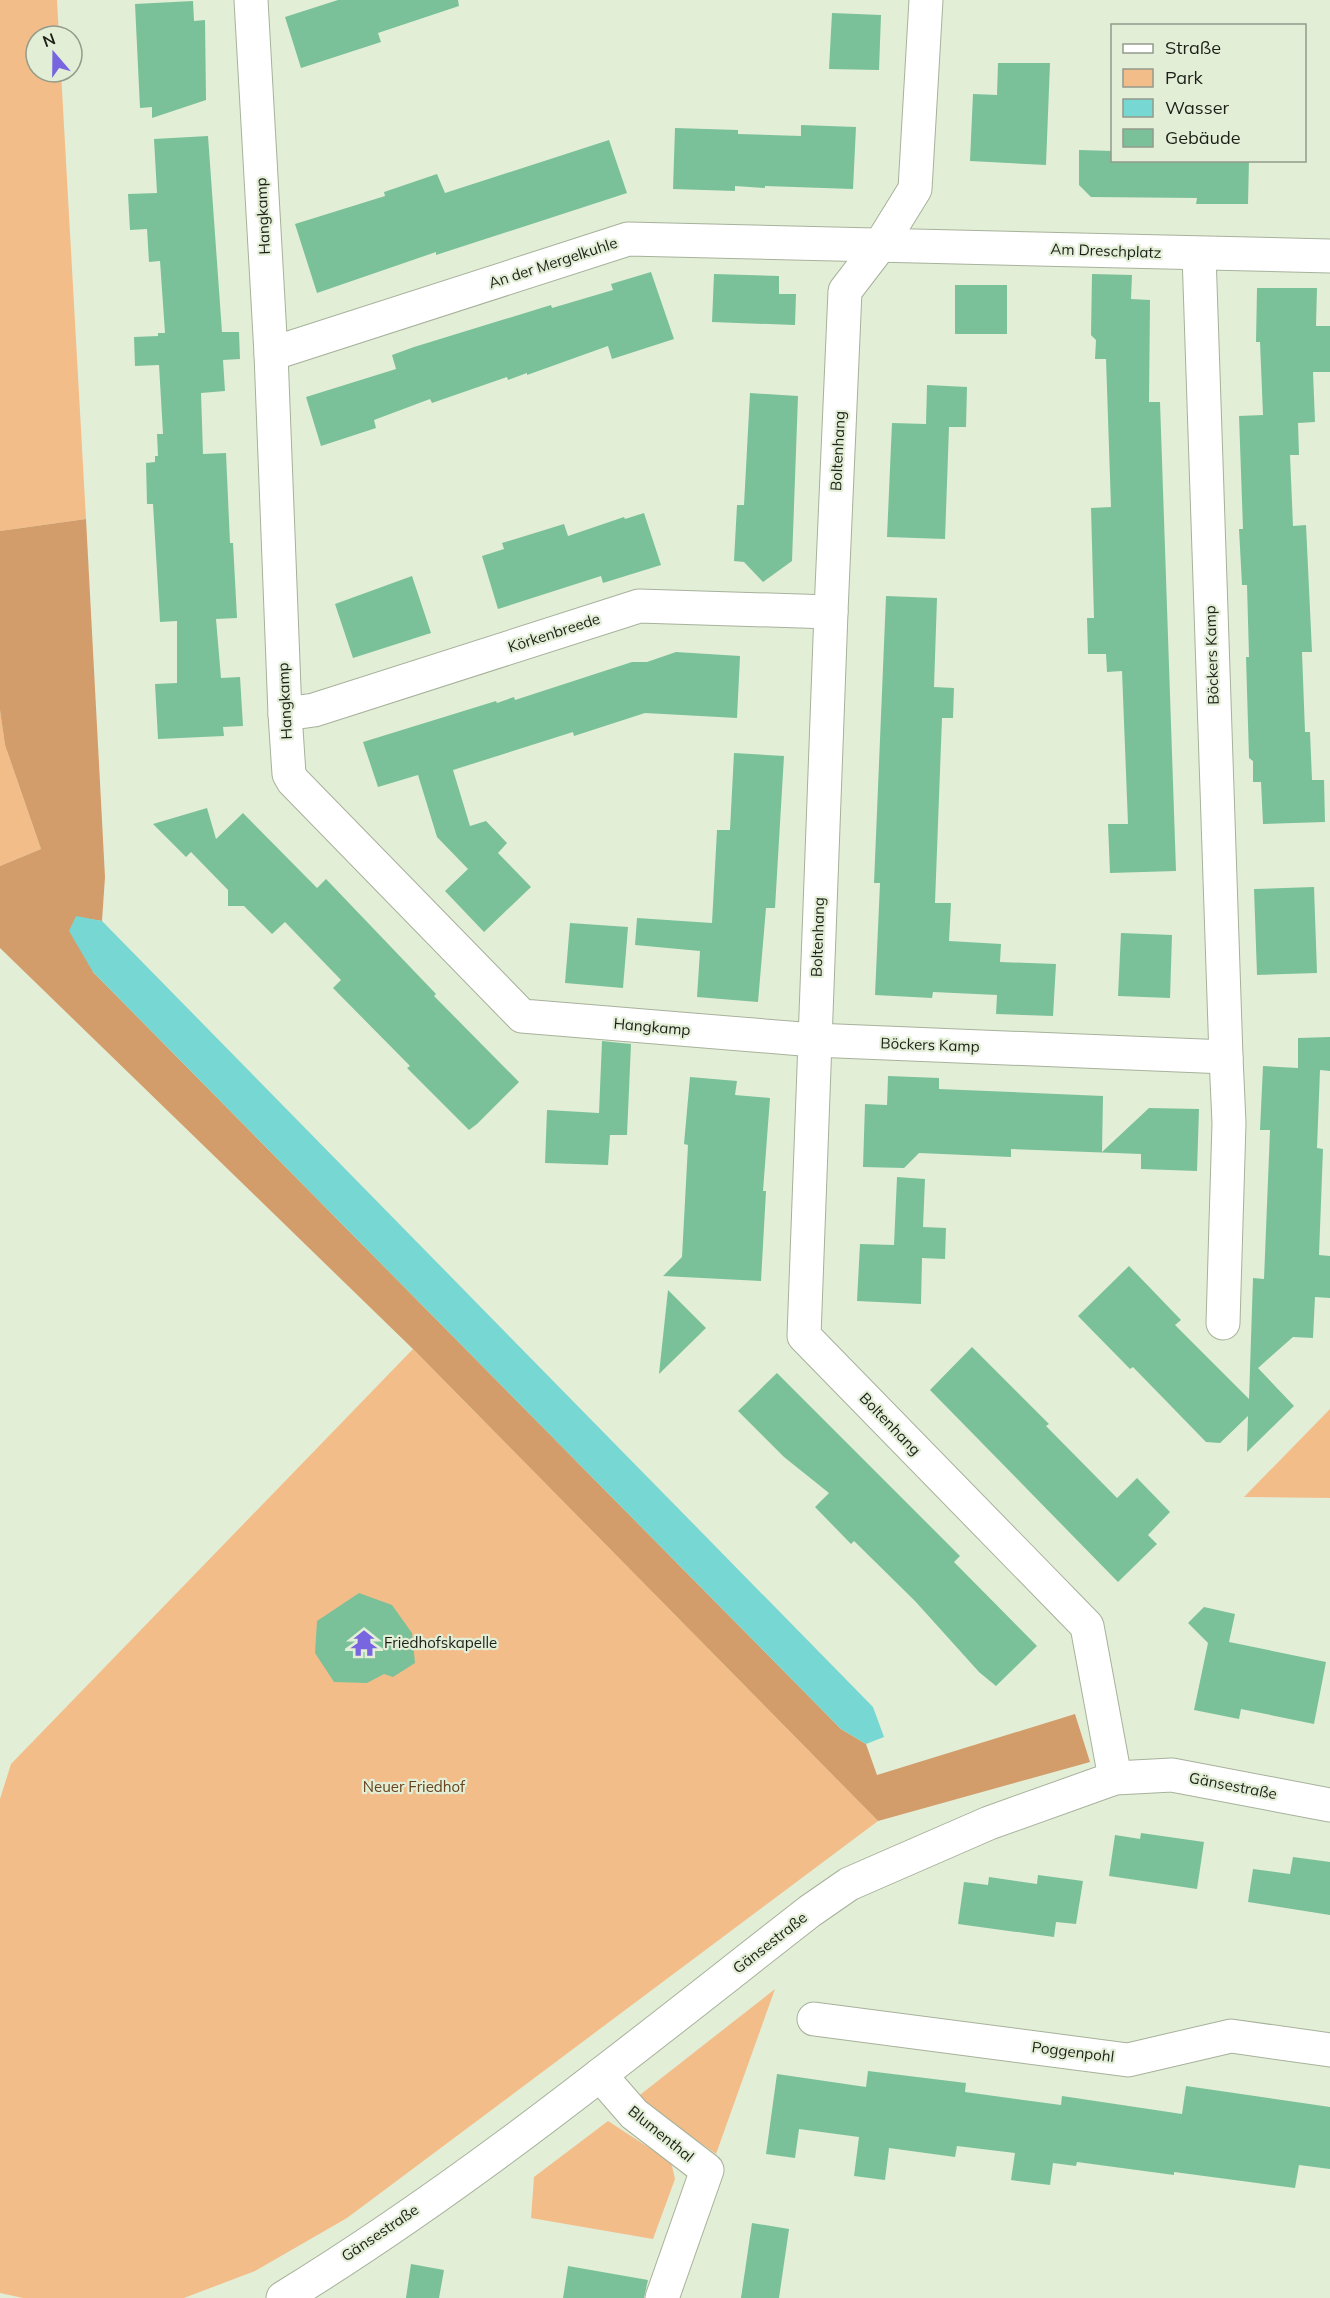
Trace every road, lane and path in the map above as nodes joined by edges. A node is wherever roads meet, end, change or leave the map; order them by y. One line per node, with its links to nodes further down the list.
1 (251, 0): 6 (street, Hangkamp)
2 (926, 0): 3 (street, Boltenhang)
3 (881, 244): 4 (street, Am Dreschplatz); 6 (street, An der Mergelkuhle); 7 (street, Boltenhang)
4 (1199, 254): 5 (street, Am Dreschplatz); 10 (street, Böckers Kamp)
5 (1330, 256)
6 (270, 354): 8 (street, Hangkamp)
7 (831, 612): 8 (street, Körkenbreede); 9 (street, Boltenhang)
8 (285, 714): 9 (street, Hangkamp)
9 (814, 1040): 10 (street, Böckers Kamp); 12 (street, Boltenhang)
10 (1226, 1057): 11 (street, Böckers Kamp)
11 (1223, 1323)
12 (1115, 1778): 13 (street, Gänsestraße); 16 (street, Gänsestraße)
13 (1330, 1804)
14 (814, 2019): 15 (street, Poggenpohl)
15 (1330, 2050)
16 (600, 2075): 17 (street, Gänsestraße); 18 (street, Blumenthal)
17 (283, 2298)
18 (662, 2298)

